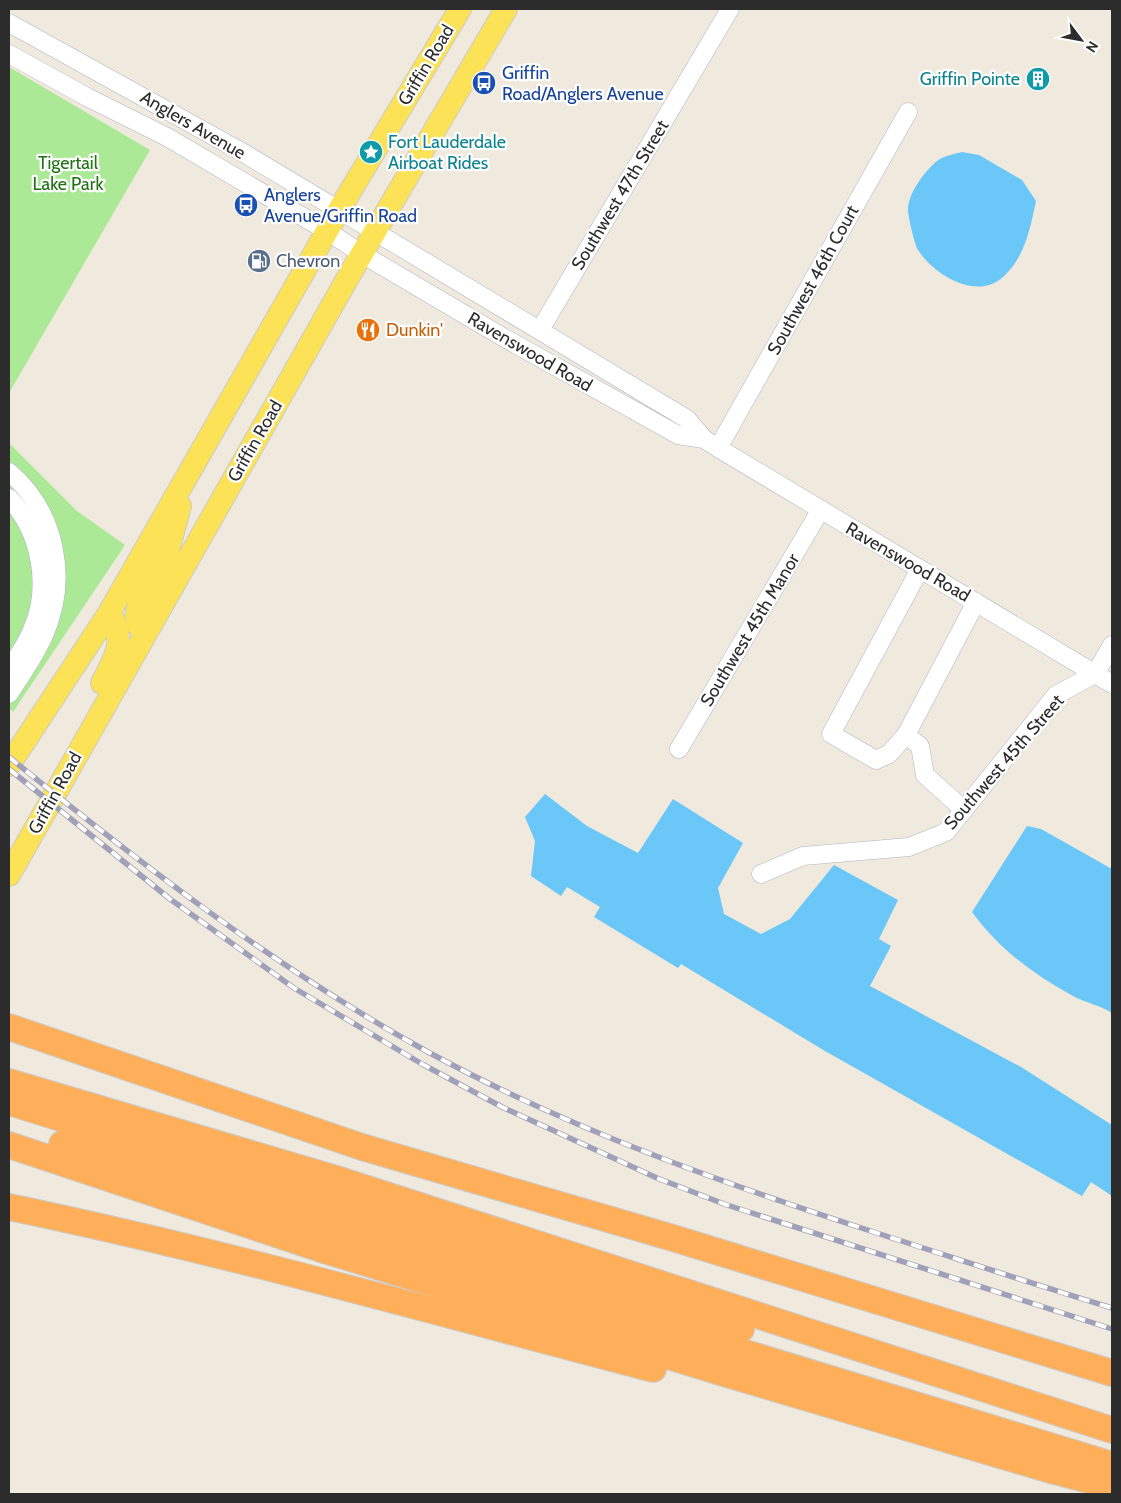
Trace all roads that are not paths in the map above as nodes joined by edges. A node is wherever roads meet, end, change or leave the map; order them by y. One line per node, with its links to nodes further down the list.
1 (460, 9): 7 (main road, Griffin Road)
2 (506, 9): 9 (main road, Griffin Road)
3 (730, 9): 11 (street, Southwest 47th Street)
4 (9, 23): 7 (street, Anglers Avenue)
5 (9, 54): 8 (street, Anglers Avenue)
6 (908, 112): 12 (street, Southwest 46th Court)
7 (339, 210): 8 (main road, Griffin Road); 9 (street, Anglers Avenue)
8 (327, 231): 10 (street, Anglers Avenue); 14 (main road, Griffin Road)
9 (375, 231): 10 (main road, Griffin Road); 11 (street, Ravenswood Road)
10 (362, 254): 12 (street, Ravenswood Road); 20 (main road, Griffin Road)
11 (540, 330): 12 (street, Ravenswood Road)
12 (711, 444): 16 (street, Ravenswood Road)
13 (9, 472): 25 (street)
14 (189, 474): 19 (main road, Griffin Road); 20 (main road)
15 (9, 498): 22 (street)
16 (820, 511): 17 (street, Ravenswood Road); 28 (street, Southwest 45th Manor)
17 (920, 569): 18 (street, Ravenswood Road); 26 (street)
18 (976, 602): 23 (street, Ravenswood Road); 26 (street)
19 (109, 613): 27 (main road); 29 (main road, Griffin Road)
20 (146, 632): 27 (main road, Griffin Road)
21 (1112, 645): 23 (street)
22 (9, 670)
23 (1095, 674): 24 (street, Ravenswood Road); 30 (street, Southwest 45th Street)
24 (1112, 684)
25 (9, 694)
26 (906, 735): 30 (street)
27 (85, 740): 32 (main road, Griffin Road)
28 (679, 749)
29 (9, 765)
30 (964, 810): 31 (street, Southwest 45th Street)
31 (761, 874)
32 (9, 875)
33 (9, 1010): 35 (highway)
34 (9, 1027): 35 (highway)
35 (71, 1050): 41 (highway)
36 (9, 1082): 45 (highway)
37 (9, 1102): 45 (highway)
38 (9, 1128): 45 (highway)
39 (9, 1145): 42 (highway)
40 (9, 1207): 42 (highway)
41 (1112, 1373)
42 (727, 1374): 45 (highway)
43 (1112, 1430): 45 (highway)
44 (1112, 1443): 45 (highway)
45 (1072, 1445): 46 (highway); 47 (highway)
46 (1112, 1465)
47 (1112, 1486)

